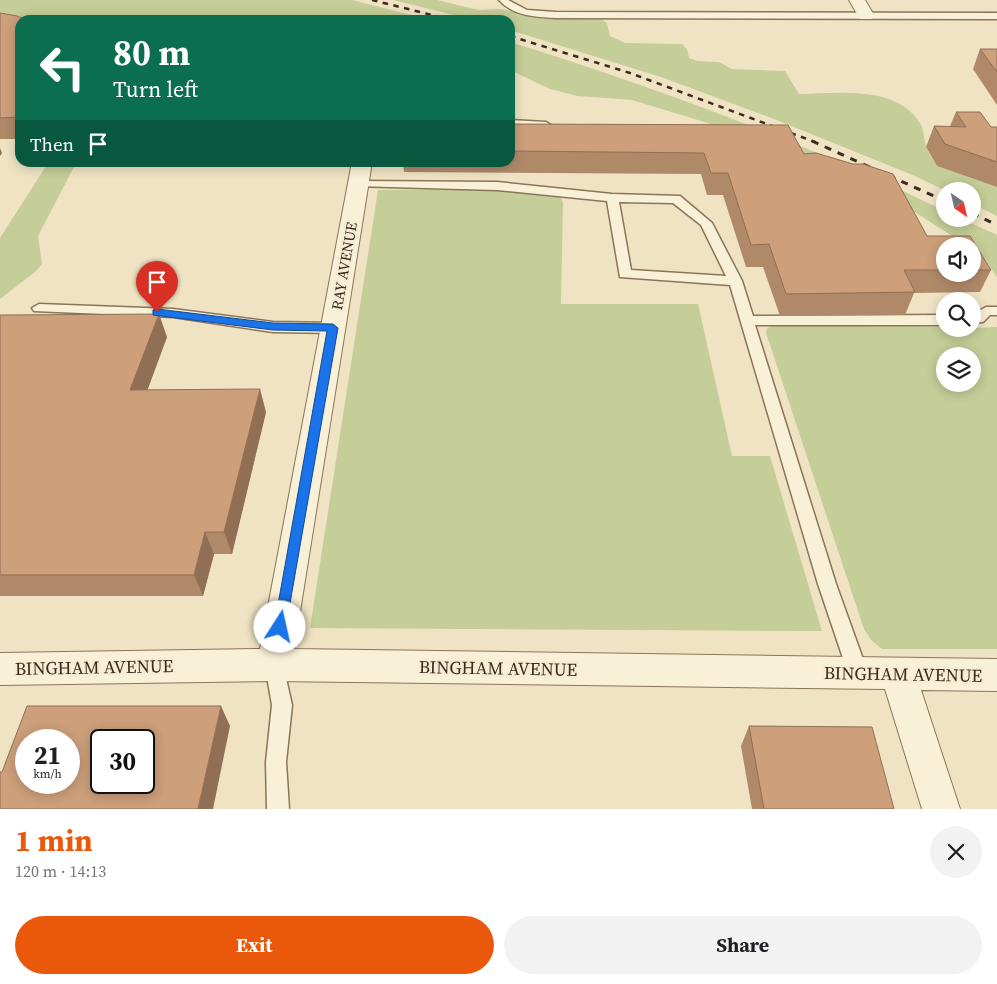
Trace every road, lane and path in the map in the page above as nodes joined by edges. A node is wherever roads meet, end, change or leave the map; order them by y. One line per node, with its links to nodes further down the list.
1 (503, 0): 3 (lane)
2 (857, 0): 3 (street)
3 (866, 15): 4 (lane)
4 (997, 16)
5 (515, 123): 6 (lane)
6 (560, 126)
7 (360, 173): 8 (lane); 15 (street, RAY AVENUE)
8 (612, 198): 9 (lane); 9 (lane)
9 (735, 281): 14 (lane)
10 (39, 308): 15 (lane)
11 (997, 310): 12 (lane)
12 (981, 316)
13 (936, 320): 14 (lane)
14 (748, 321): 18 (lane)
15 (333, 328): 16 (street, RAY AVENUE)
16 (274, 665): 17 (street, BINGHAM AVENUE); 18 (street, BINGHAM AVENUE); 21 (lane)
17 (0, 669)
18 (858, 673): 19 (street, BINGHAM AVENUE)
19 (898, 674): 20 (street, BINGHAM AVENUE); 22 (street)
20 (997, 675)
21 (278, 809)
22 (941, 809)

